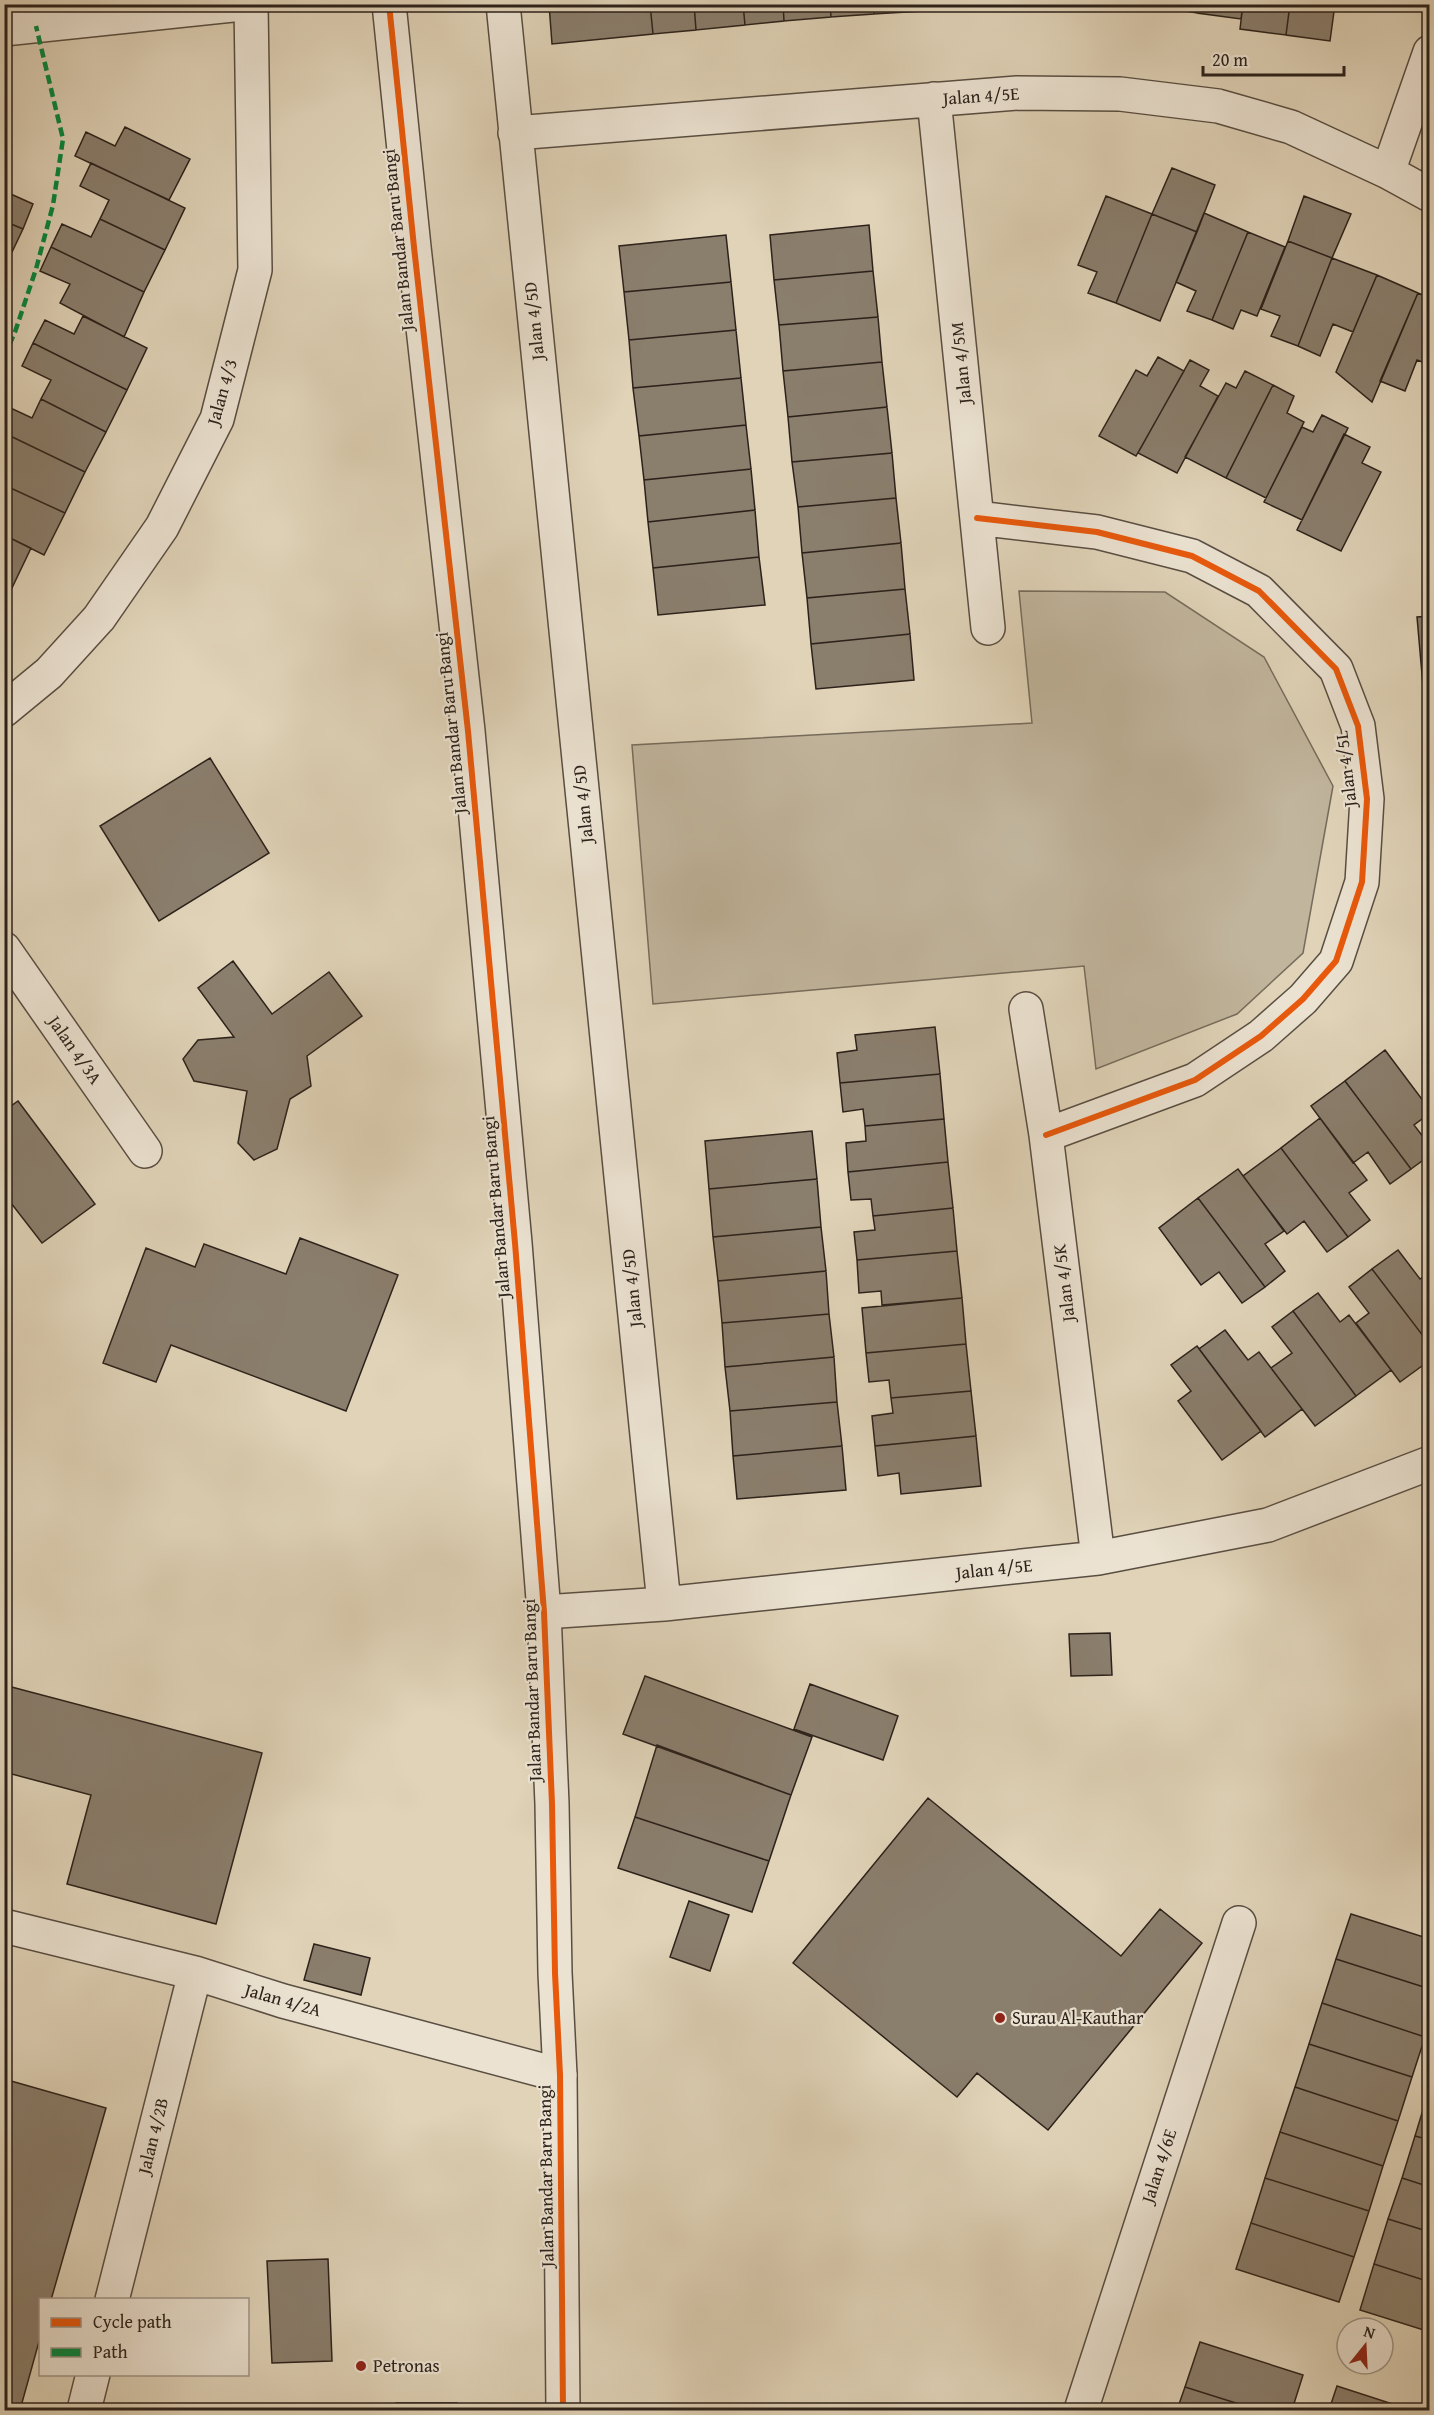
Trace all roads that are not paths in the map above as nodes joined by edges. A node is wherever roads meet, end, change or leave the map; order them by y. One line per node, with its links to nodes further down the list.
1 (242, 4): 5 (street)
2 (251, 4): 13 (street, Jalan 4/3)
3 (389, 4): 21 (street, Jalan Bandar Baru Bangi)
4 (503, 4): 8 (street, Jalan 4/5D)
5 (4, 29)
6 (1430, 52): 9 (street)
7 (934, 99): 8 (street, Jalan 4/5E); 9 (street, Jalan 4/5E); 11 (street, Jalan 4/5M)
8 (515, 133): 20 (street, Jalan 4/5D)
9 (1388, 172): 10 (street, Jalan 4/5E)
10 (1430, 195)
11 (977, 518): 12 (street, Jalan 4/5M); 16 (street, Jalan 4/5L)
12 (988, 628)
13 (4, 710)
14 (4, 949): 17 (street, Jalan 4/3A)
15 (1026, 1009): 16 (street, Jalan 4/5K)
16 (1046, 1135): 19 (street, Jalan 4/5K)
17 (146, 1151)
18 (1430, 1463): 19 (street, Jalan 4/5E)
19 (1098, 1558): 20 (street, Jalan 4/5E)
20 (664, 1604): 21 (street, Jalan 4/5E)
21 (544, 1612): 25 (street, Jalan Bandar Baru Bangi)
22 (1239, 1923): 30 (street, Jalan 4/6E)
23 (4, 1926): 24 (street, Jalan 4/2A)
24 (195, 1974): 25 (street, Jalan 4/2A); 26 (street, Jalan 4/2B)
25 (560, 2075): 29 (street, Jalan Bandar Baru Bangi)
26 (113, 2298)
27 (92, 2376): 28 (street)
28 (84, 2410)
29 (563, 2410)
30 (1081, 2410)

